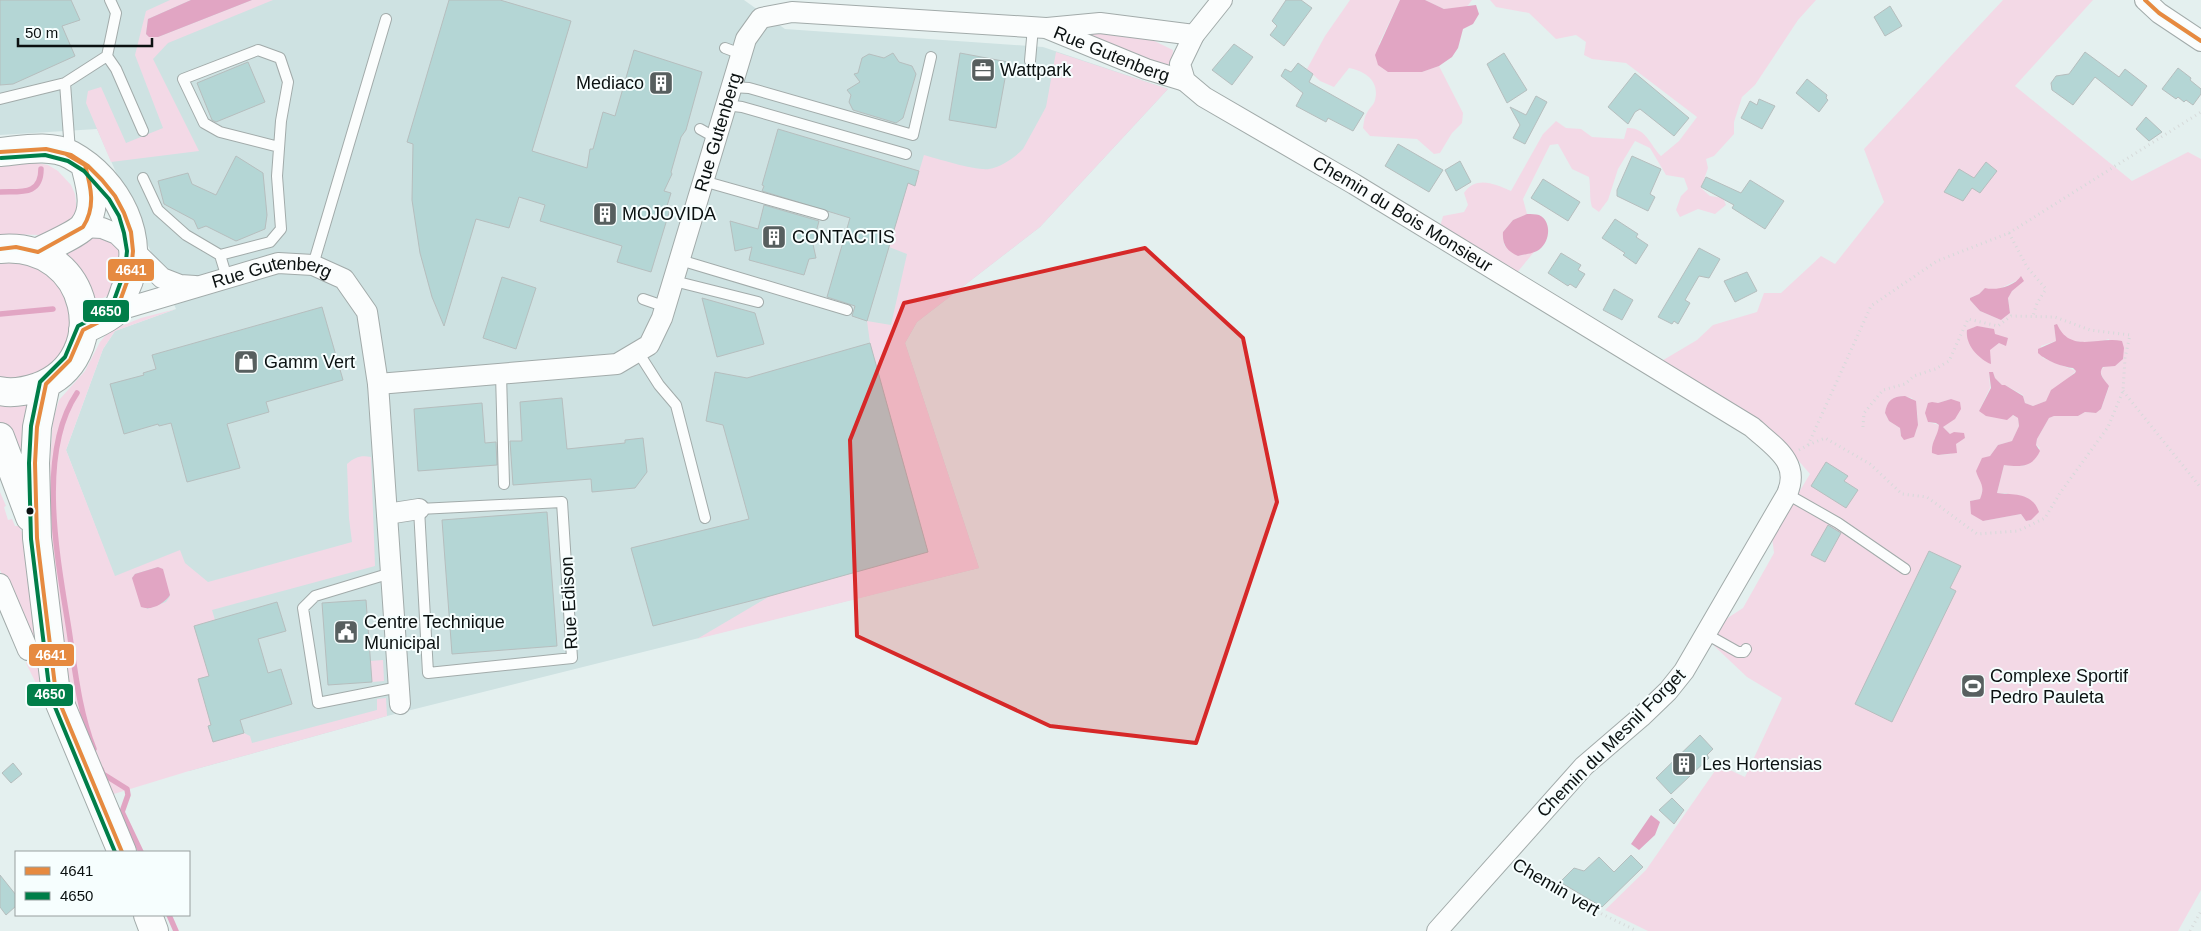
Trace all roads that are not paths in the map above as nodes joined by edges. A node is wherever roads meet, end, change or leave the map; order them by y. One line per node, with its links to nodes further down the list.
1 (110, 0): 8 (lane)
2 (1222, 0): 6 (street)
3 (2145, 0): 7 (street)
4 (386, 19): 29 (lane)
5 (1040, 27): 6 (street); 10 (lane); 11 (street, Rue Gutenberg); 13 (street, Rue Gutenberg)
6 (1194, 35): 11 (street)
7 (2201, 41)
8 (107, 56): 12 (lane); 15 (lane)
9 (931, 57): 13 (lane)
10 (1030, 61)
11 (1186, 82): 45 (street, Chemin du Bois Monsieur)
12 (65, 83): 14 (lane); 19 (lane)
13 (729, 96): 18 (lane); 21 (street, Rue Gutenberg)
14 (0, 99)
15 (143, 131)
16 (279, 147): 16 (lane); 27 (lane)
17 (0, 152): 19 (main road)
18 (906, 154)
19 (78, 160): 23 (main road); 25 (main road)
20 (143, 178): 27 (lane)
21 (704, 181): 22 (lane); 28 (street, Rue Gutenberg)
22 (822, 215)
23 (83, 227): 25 (street, Rue Gutenberg); 26 (main road)
24 (0, 249): 26 (main road)
25 (133, 249): 32 (street, Rue Gutenberg); 37 (main road)
26 (38, 252): 38 (main road)
27 (220, 255): 30 (lane)
28 (680, 260): 31 (street, Rue Gutenberg); 36 (lane)
29 (313, 265): 30 (street, Rue Gutenberg); 42 (street, Rue Gutenberg)
30 (227, 278): 32 (street, Rue Gutenberg)
31 (674, 281): 34 (lane); 35 (street, Rue Gutenberg)
32 (198, 286): 37 (street, Rue Gutenberg)
33 (643, 299): 35 (lane)
34 (758, 302)
35 (666, 307): 39 (street, Rue Gutenberg)
36 (847, 310)
37 (116, 311): 38 (main road, Rue Gutenberg)
38 (83, 330): 41 (main road)
39 (638, 352): 40 (street, Rue Gutenberg); 50 (lane)
40 (501, 374): 42 (street, Rue Gutenberg); 46 (lane)
41 (46, 384): 43 (main road); 51 (main road)
42 (378, 384): 49 (street)
43 (0, 391)
44 (0, 437): 51 (main road)
45 (1785, 458): 47 (street, Chemin du Mesnil Forget)
46 (504, 484)
47 (1787, 494): 52 (lane); 55 (street, Chemin du Mesnil Forget)
48 (419, 509): 48 (lane, Rue Edison); 49 (street, Rue Edison)
49 (387, 514): 53 (street)
50 (705, 518)
51 (37, 538): 59 (main road)
52 (1905, 569)
53 (391, 573): 58 (street); 58 (lane)
54 (0, 584): 57 (street)
55 (1706, 634): 56 (lane); 62 (street, Chemin du Mesnil Forget)
56 (1746, 649)
57 (28, 650)
58 (399, 696)
59 (122, 851)
60 (148, 916): 61 (main road)
61 (154, 931)
62 (1437, 931)

